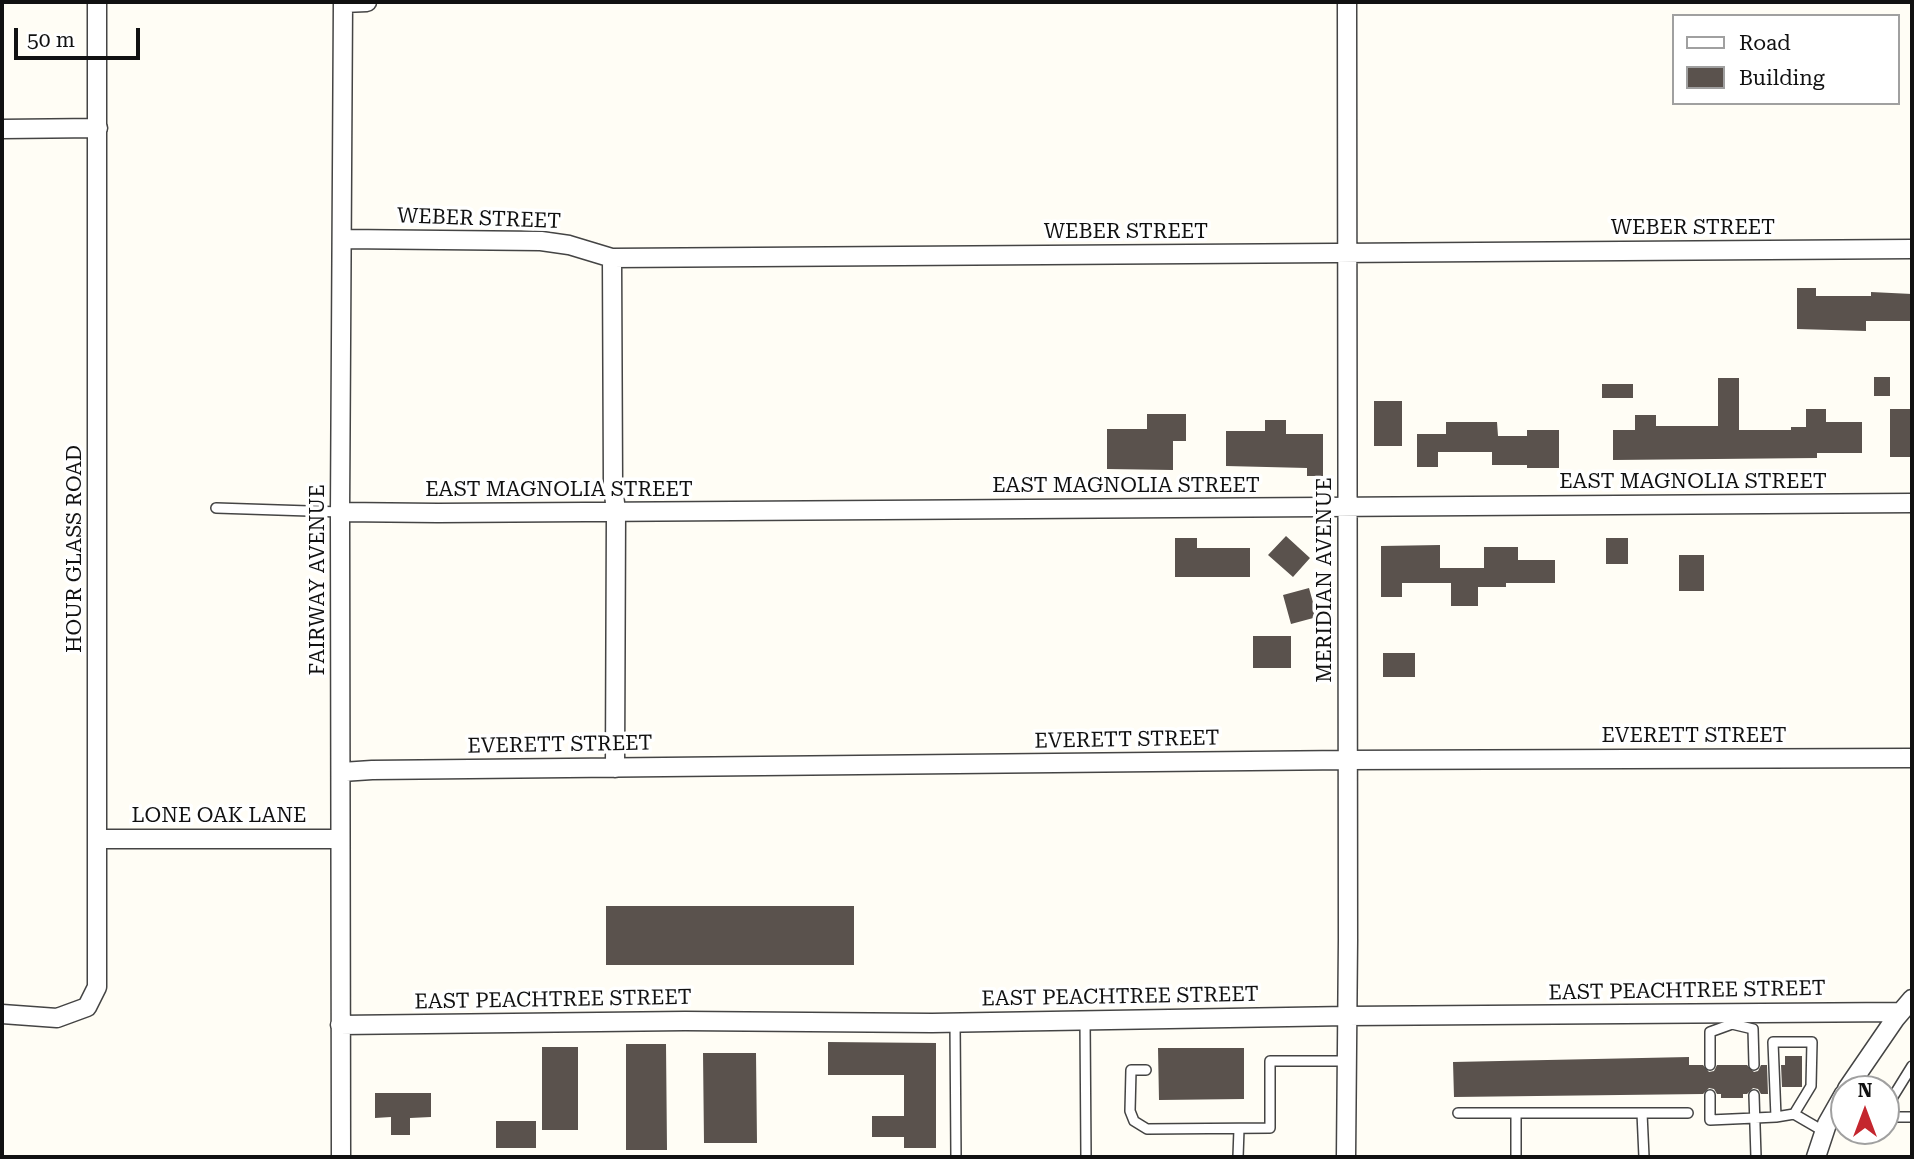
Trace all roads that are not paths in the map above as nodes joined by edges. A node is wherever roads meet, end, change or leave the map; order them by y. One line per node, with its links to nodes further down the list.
1 (97, 2): 5 (street, HOUR GLASS ROAD)
2 (343, 2): 3 (street); 7 (street, FAIRWAY AVENUE)
3 (367, 2)
4 (1347, 2): 9 (street, MERIDIAN AVENUE)
5 (98, 128): 6 (street); 20 (street, HOUR GLASS ROAD)
6 (2, 129)
7 (343, 239): 10 (street, WEBER STREET); 14 (street, FAIRWAY AVENUE)
8 (1912, 249): 9 (street, WEBER STREET)
9 (1347, 254): 10 (street, WEBER STREET); 12 (street, MERIDIAN AVENUE)
10 (612, 258): 15 (street)
11 (1912, 503): 12 (street, EAST MAGNOLIA STREET)
12 (1348, 506): 15 (street, EAST MAGNOLIA STREET); 17 (street, MERIDIAN AVENUE)
13 (215, 508): 14 (lane)
14 (340, 512): 15 (street, EAST MAGNOLIA STREET); 19 (street, FAIRWAY AVENUE)
15 (616, 512): 18 (street)
16 (1912, 758): 17 (street, EVERETT STREET)
17 (1347, 760): 18 (street, EVERETT STREET); 24 (street, MERIDIAN AVENUE)
18 (615, 768): 19 (street, EVERETT STREET)
19 (342, 772): 21 (street, FAIRWAY AVENUE)
20 (97, 839): 21 (street, LONE OAK LANE); 23 (street, HOUR GLASS ROAD)
21 (341, 839): 28 (street, FAIRWAY AVENUE)
22 (1906, 1006): 25 (street, EAST PEACHTREE STREET); 34 (street)
23 (2, 1014)
24 (1347, 1016): 25 (street, EAST PEACHTREE STREET); 26 (street, EAST PEACHTREE STREET); 29 (street, MERIDIAN AVENUE)
25 (1732, 1019): 30 (lane); 31 (lane)
26 (1085, 1020): 27 (street, EAST PEACHTREE STREET); 50 (lane)
27 (955, 1023): 28 (street, EAST PEACHTREE STREET); 49 (lane)
28 (340, 1025): 48 (street, FAIRWAY AVENUE)
29 (1346, 1062): 46 (lane); 52 (street, MERIDIAN AVENUE)
30 (1710, 1065)
31 (1754, 1065)
32 (1912, 1066): 35 (lane)
33 (1146, 1070): 46 (lane)
34 (1854, 1075)
35 (1900, 1085)
36 (1710, 1095): 44 (lane)
37 (1754, 1095): 44 (lane)
38 (1458, 1112): 39 (lane)
39 (1516, 1112): 40 (lane); 53 (lane)
40 (1642, 1112): 41 (lane); 54 (lane)
41 (1688, 1113)
42 (1794, 1114): 43 (lane); 43 (lane); 47 (lane)
43 (1776, 1117): 44 (lane)
44 (1755, 1118): 55 (lane)
45 (1830, 1122): 47 (street)
46 (1239, 1129): 51 (lane)
47 (1825, 1132): 56 (street)
48 (341, 1157)
49 (956, 1157)
50 (1086, 1157)
51 (1238, 1157)
52 (1346, 1157)
53 (1516, 1157)
54 (1644, 1157)
55 (1755, 1157)
56 (1816, 1157)

